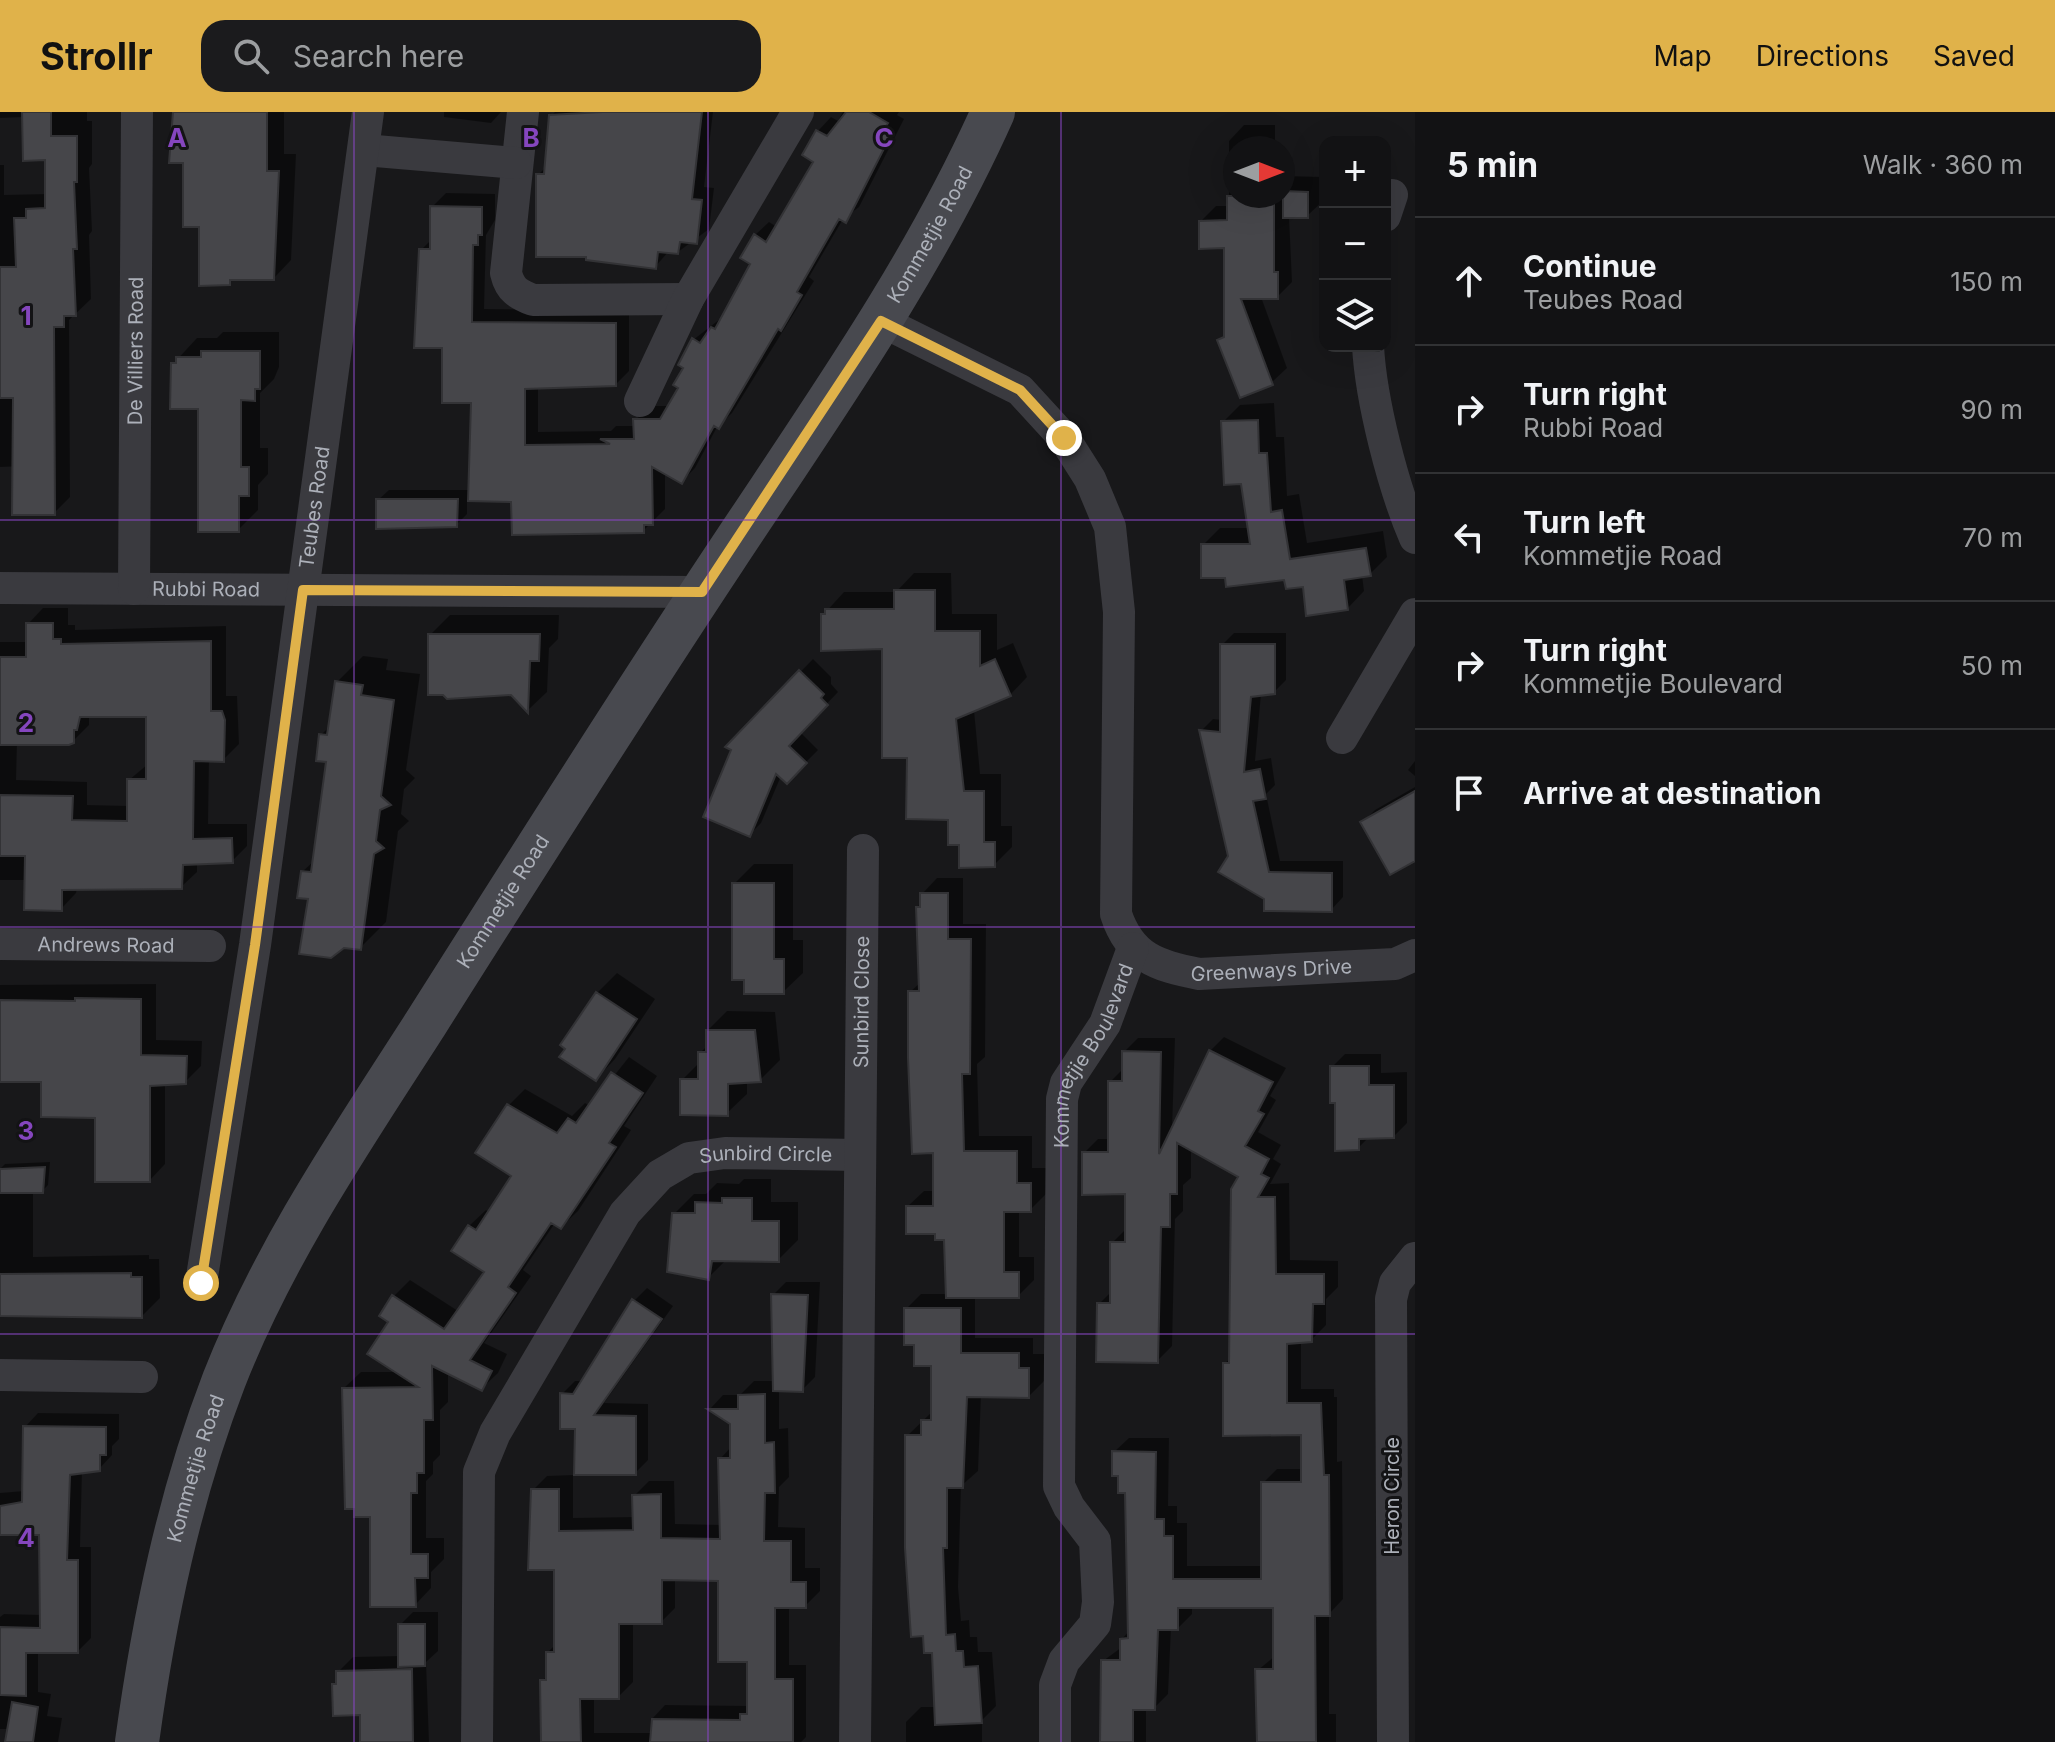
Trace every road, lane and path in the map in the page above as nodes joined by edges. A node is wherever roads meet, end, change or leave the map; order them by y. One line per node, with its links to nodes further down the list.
1 (137, 112): 14 (street, De Villiers Road)
2 (368, 112): 6 (street, Teubes Road)
3 (523, 112): 7 (street)
4 (798, 112): 8 (street)
5 (993, 112): 9 (main road, Kommetjie Road)
6 (364, 150): 7 (street); 15 (street, Teubes Road)
7 (516, 163): 8 (street)
8 (688, 299): 11 (street)
9 (881, 321): 16 (main road, Kommetjie Road); 22 (street, Kommetjie Boulevard)
10 (1368, 352): 12 (street)
11 (640, 401)
12 (1415, 538)
13 (0, 588): 14 (street, Rubbi Road)
14 (134, 589): 15 (street, Rubbi Road)
15 (303, 590): 16 (street, Rubbi Road); 26 (street, Teubes Road)
16 (702, 592): 29 (main road, Kommetjie Road)
17 (1415, 614): 18 (street)
18 (1342, 738)
19 (863, 850): 24 (street, Sunbird Close)
20 (0, 944): 21 (street, Andrews Road)
21 (210, 946)
22 (1133, 948): 23 (street, Greenways Drive); 32 (street, Kommetjie Boulevard)
23 (1415, 955)
24 (860, 1155): 30 (street, Sunbird Circle); 31 (street, Sunbird Circle)
25 (1415, 1258): 33 (street, Heron Circle)
26 (201, 1283)
27 (0, 1375): 28 (street)
28 (142, 1377)
29 (137, 1742)
30 (477, 1742)
31 (855, 1742)
32 (1055, 1742)
33 (1393, 1742)

